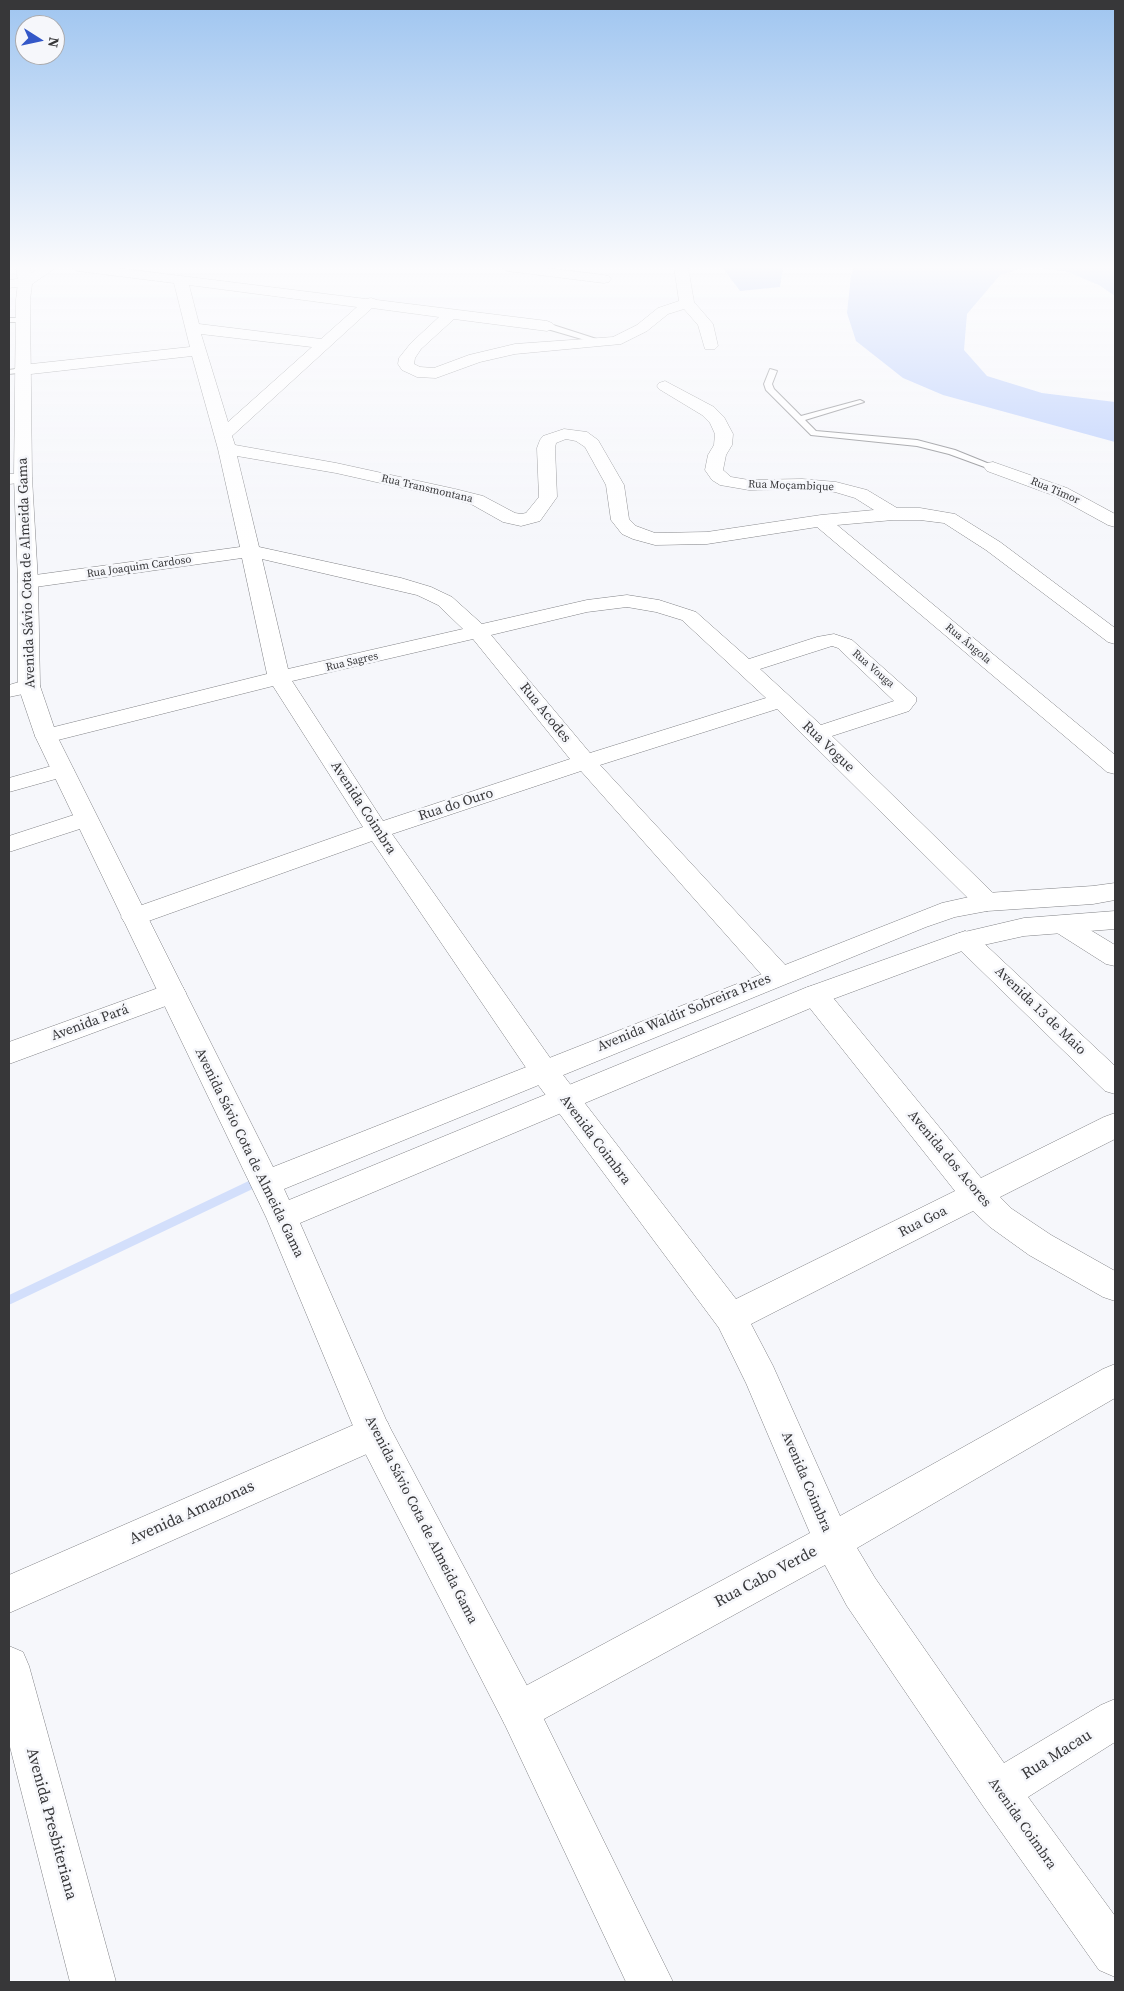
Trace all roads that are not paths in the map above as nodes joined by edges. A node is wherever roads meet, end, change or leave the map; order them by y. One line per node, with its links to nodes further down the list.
1 (117, 360): 7 (street)
2 (202, 360): 11 (street, Avenida Coimbra)
3 (309, 360): 11 (street)
4 (407, 360): 5 (street)
5 (470, 360)
6 (773, 370): 10 (lane)
7 (16, 371): 13 (street, Avenida Sávio Cota de Almeida Gama)
8 (665, 386): 14 (street, Rua Moçambique)
9 (860, 402): 10 (lane)
10 (798, 419): 12 (lane)
11 (225, 442): 15 (street, Rua Transmontana); 17 (street, Avenida Coimbra)
12 (993, 466): 16 (street, Rua Timor)
13 (16, 478): 18 (street, Avenida Sávio Cota de Almeida Gama)
14 (893, 514): 15 (street); 21 (street)
15 (821, 521): 29 (street, Rua Ângola)
16 (1115, 521)
17 (251, 551): 18 (street, Rua Joaquim Cardoso); 20 (street, Rua Acodes); 23 (street, Avenida Coimbra)
18 (28, 582): 24 (street, Avenida Sávio Cota de Almeida Gama)
19 (659, 606): 20 (street, Rua Sagres); 22 (street, Rua Vogue)
20 (479, 633): 23 (street, Rua Sagres); 28 (street, Rua Acodes)
21 (1115, 638)
22 (745, 666): 25 (street, Rua Vogue); 26 (street, Rua Vouga)
23 (279, 678): 27 (street, Rua Sagres); 33 (street, Avenida Coimbra)
24 (19, 689): 27 (street, Avenida Sávio Cota de Almeida Gama)
25 (780, 701): 26 (street, Rua Vogue); 28 (street, Rua do Ouro)
26 (817, 734): 36 (street, Rua Vogue)
27 (46, 736): 30 (street, Avenida Sávio Cota de Almeida Gama)
28 (585, 762): 33 (street, Rua do Ouro); 42 (street, Rua Acodes)
29 (1115, 767)
30 (62, 770): 31 (street); 32 (street, Avenida Sávio Cota de Almeida Gama)
31 (9, 785)
32 (86, 819): 34 (street); 37 (street, Avenida Sávio Cota de Almeida Gama)
33 (377, 831): 37 (street, Rua do Ouro); 46 (street, Avenida Coimbra)
34 (9, 844)
35 (1115, 891): 36 (street, Avenida Waldir Sobreira Pires)
36 (987, 902): 42 (street, Avenida Waldir Sobreira Pires)
37 (134, 917): 43 (street, Avenida Sávio Cota de Almeida Gama)
38 (1115, 920): 39 (street)
39 (1064, 925): 40 (street); 41 (street)
40 (965, 940): 44 (street); 47 (street, Avenida 13 de Maio)
41 (1115, 957)
42 (778, 976): 46 (street, Avenida Waldir Sobreira Pires)
43 (172, 993): 45 (street, Avenida Pará); 50 (street, Avenida Sávio Cota de Almeida Gama)
44 (815, 995): 48 (street); 51 (street, Avenida dos Acores)
45 (9, 1053)
46 (543, 1070): 48 (street, Avenida Coimbra); 50 (street, Avenida Waldir Sobreira Pires)
47 (1115, 1083)
48 (564, 1100): 52 (street); 54 (street, Avenida Coimbra)
49 (1115, 1125): 51 (street, Rua Goa)
50 (265, 1183): 52 (street, Avenida Sávio Cota de Almeida Gama)
51 (976, 1195): 53 (street, Avenida dos Acores); 54 (street, Rua Goa)
52 (282, 1217): 56 (street, Avenida Sávio Cota de Almeida Gama)
53 (1115, 1287)
54 (731, 1318): 57 (street, Avenida Coimbra)
55 (1115, 1380): 57 (street, Rua Cabo Verde)
56 (374, 1433): 58 (street, Avenida Amazonas); 60 (street, Avenida Sávio Cota de Almeida Gama)
57 (832, 1541): 60 (street, Rua Cabo Verde); 62 (street, Avenida Coimbra)
58 (9, 1594)
59 (9, 1666): 64 (street, Avenida Presbiteriana)
60 (519, 1711): 65 (street, Avenida Sávio Cota de Almeida Gama)
61 (1115, 1719): 62 (street, Rua Macau)
62 (998, 1792): 63 (street, Avenida Coimbra)
63 (1115, 1954)
64 (92, 1982)
65 (650, 1982)

